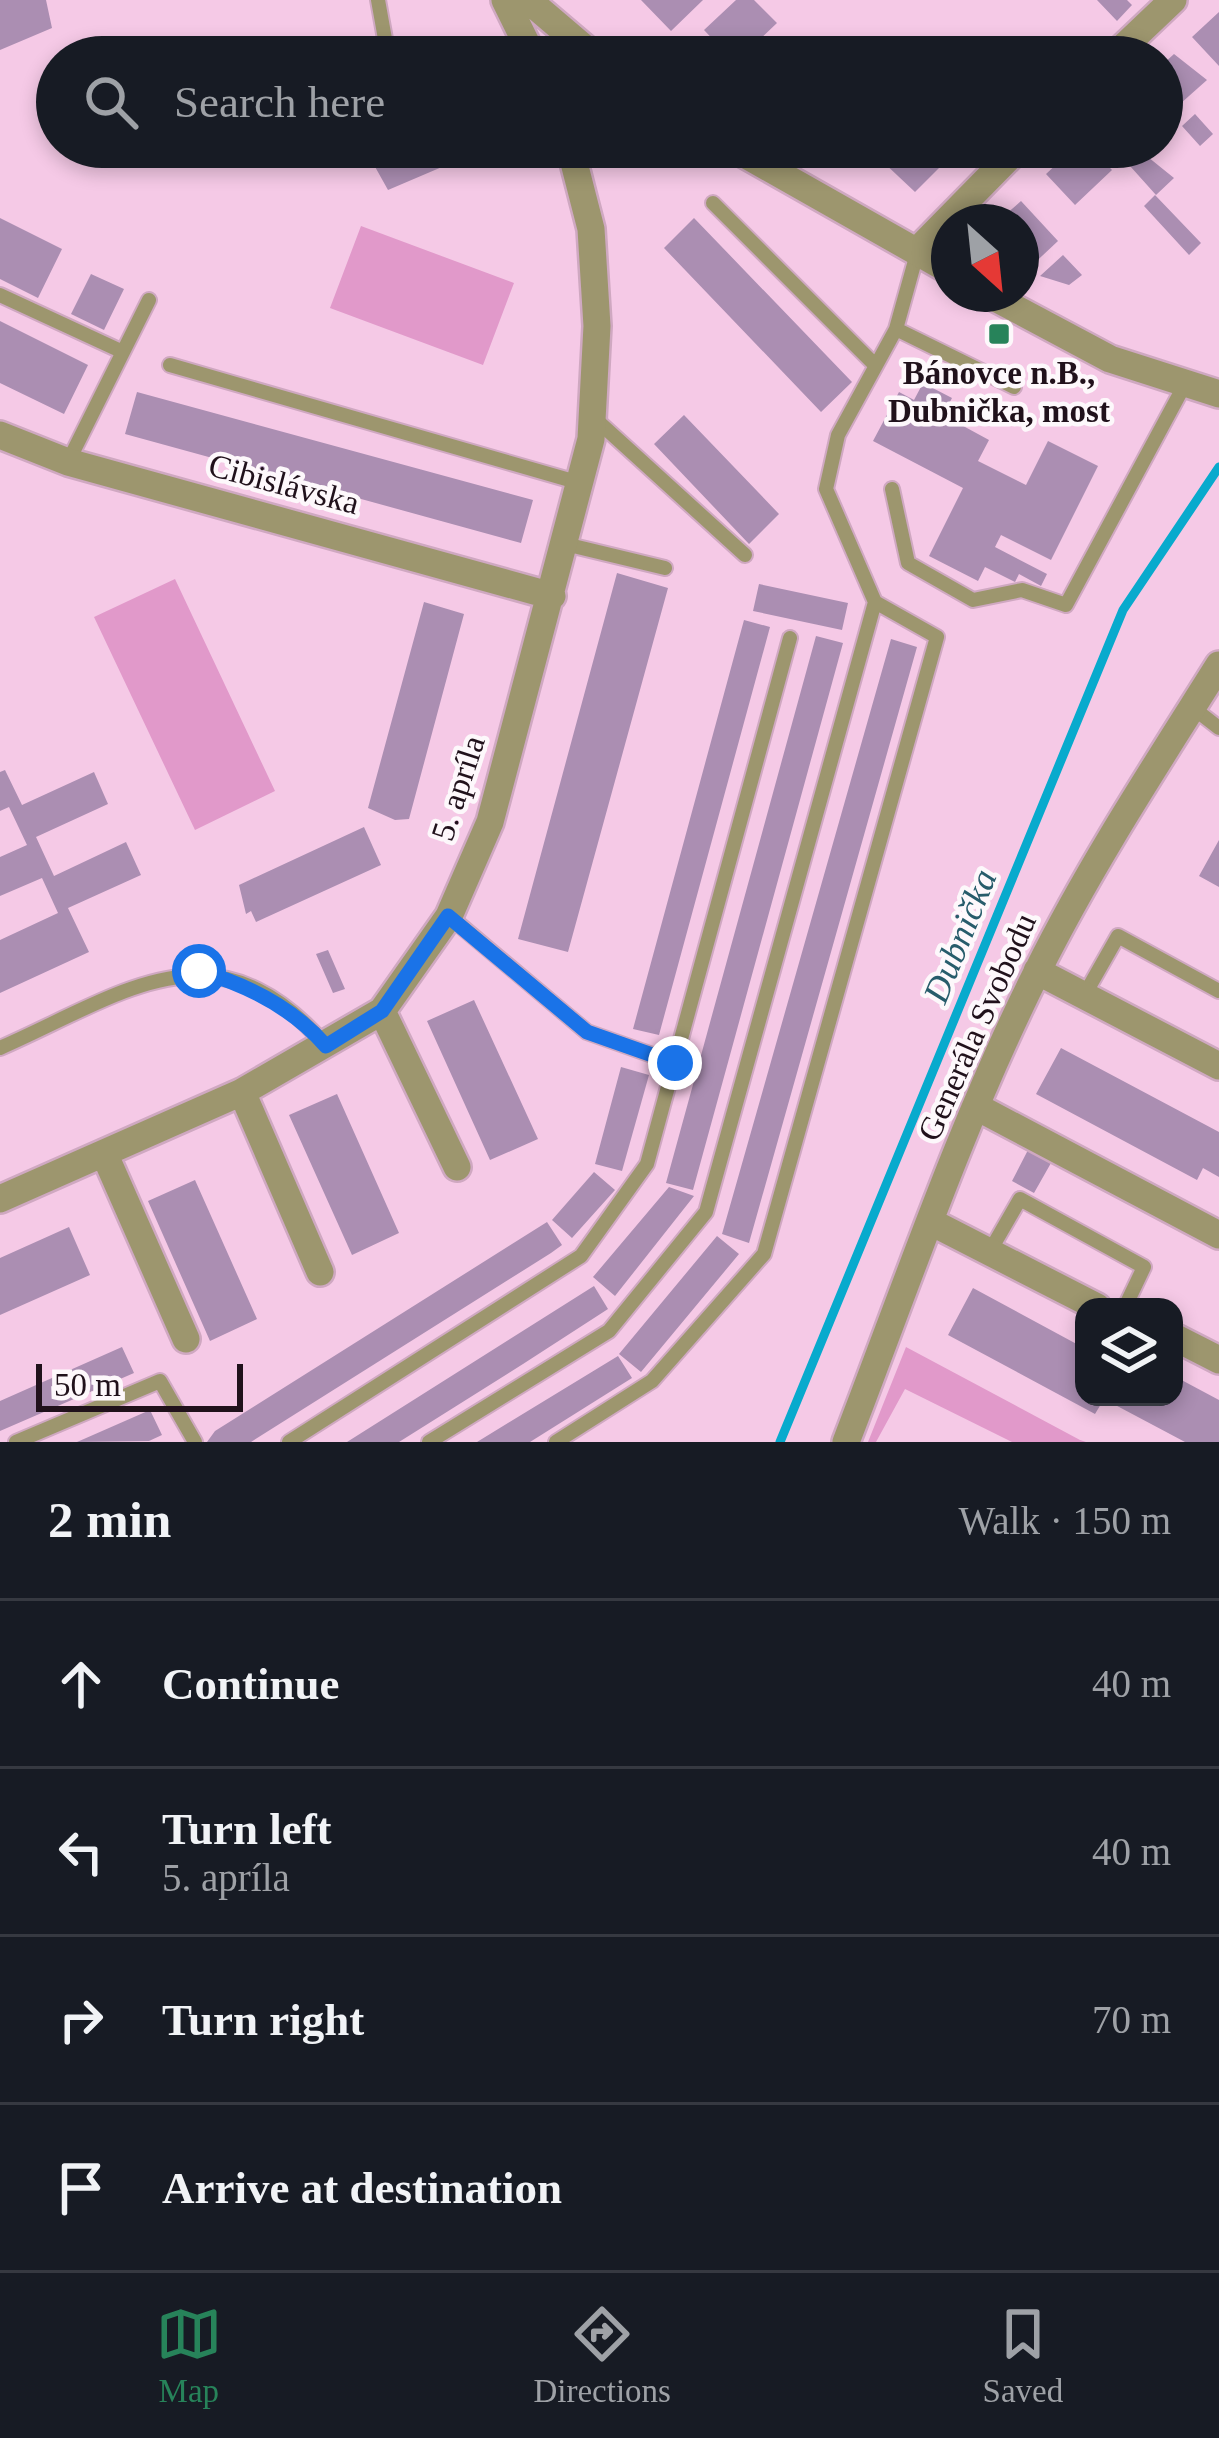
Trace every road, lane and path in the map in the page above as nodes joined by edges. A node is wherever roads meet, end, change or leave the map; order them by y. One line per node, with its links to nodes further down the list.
1 (378, 0): 5 (lane)
2 (506, 0): 6 (street)
3 (528, 0): 7 (street)
4 (1173, 0): 8 (street)
5 (384, 36)
6 (523, 36)
7 (568, 36)
8 (1135, 36)
9 (575, 168): 25 (street, 5. apríla)
10 (770, 168): 13 (street)
11 (998, 168): 13 (street)
12 (713, 203): 21 (lane)
13 (917, 250): 14 (street); 18 (lane)
14 (931, 259)
15 (0, 295): 19 (lane)
16 (149, 300): 19 (lane)
17 (1022, 312): 22 (street)
18 (896, 329): 21 (lane); 23 (lane)
19 (123, 352): 27 (lane)
20 (170, 365): 28 (lane)
21 (875, 365): 34 (lane)
22 (1184, 386): 24 (street); 29 (lane)
23 (1014, 387)
24 (1219, 394)
25 (592, 416): 28 (street, 5. apríla); 31 (lane)
26 (0, 435): 27 (street, Cibislávska)
27 (68, 462): 33 (street, Cibislávska)
28 (580, 483): 30 (street, 5. apríla)
29 (892, 489)
30 (565, 544): 32 (lane); 33 (street, 5. apríla)
31 (745, 555)
32 (664, 568)
33 (552, 596): 39 (street, 5. apríla)
34 (875, 602): 65 (lane); 66 (lane)
35 (790, 638): 46 (lane)
36 (1219, 664): 37 (street, Generála Svobodu)
37 (1192, 707): 38 (lane); 40 (street, Generála Svobodu)
38 (1219, 728)
39 (448, 916): 43 (street, 5. apríla); 46 (lane)
40 (1037, 971): 42 (street); 49 (street, Generála Svobodu)
41 (1219, 991): 42 (lane)
42 (1085, 994): 47 (street)
43 (390, 1002): 44 (street, 5. apríla); 51 (street)
44 (326, 1046): 45 (lane); 48 (street, 5. apríla)
45 (0, 1048)
46 (675, 1063): 64 (lane)
47 (1219, 1066)
48 (242, 1092): 50 (street, 5. apríla); 56 (street)
49 (976, 1107): 53 (street, Generála Svobodu); 54 (street)
50 (104, 1153): 52 (street, 5. apríla); 59 (street)
51 (457, 1167)
52 (0, 1199)
53 (931, 1222): 55 (street); 67 (street, Generála Svobodu)
54 (1219, 1235)
55 (990, 1251): 57 (street); 58 (lane)
56 (320, 1272)
57 (1080, 1298)
58 (1129, 1298)
59 (186, 1339)
60 (1183, 1342): 61 (street)
61 (1219, 1360)
62 (16, 1442): 63 (lane)
63 (195, 1442)
64 (289, 1442)
65 (429, 1442)
66 (556, 1442)
67 (846, 1442)

